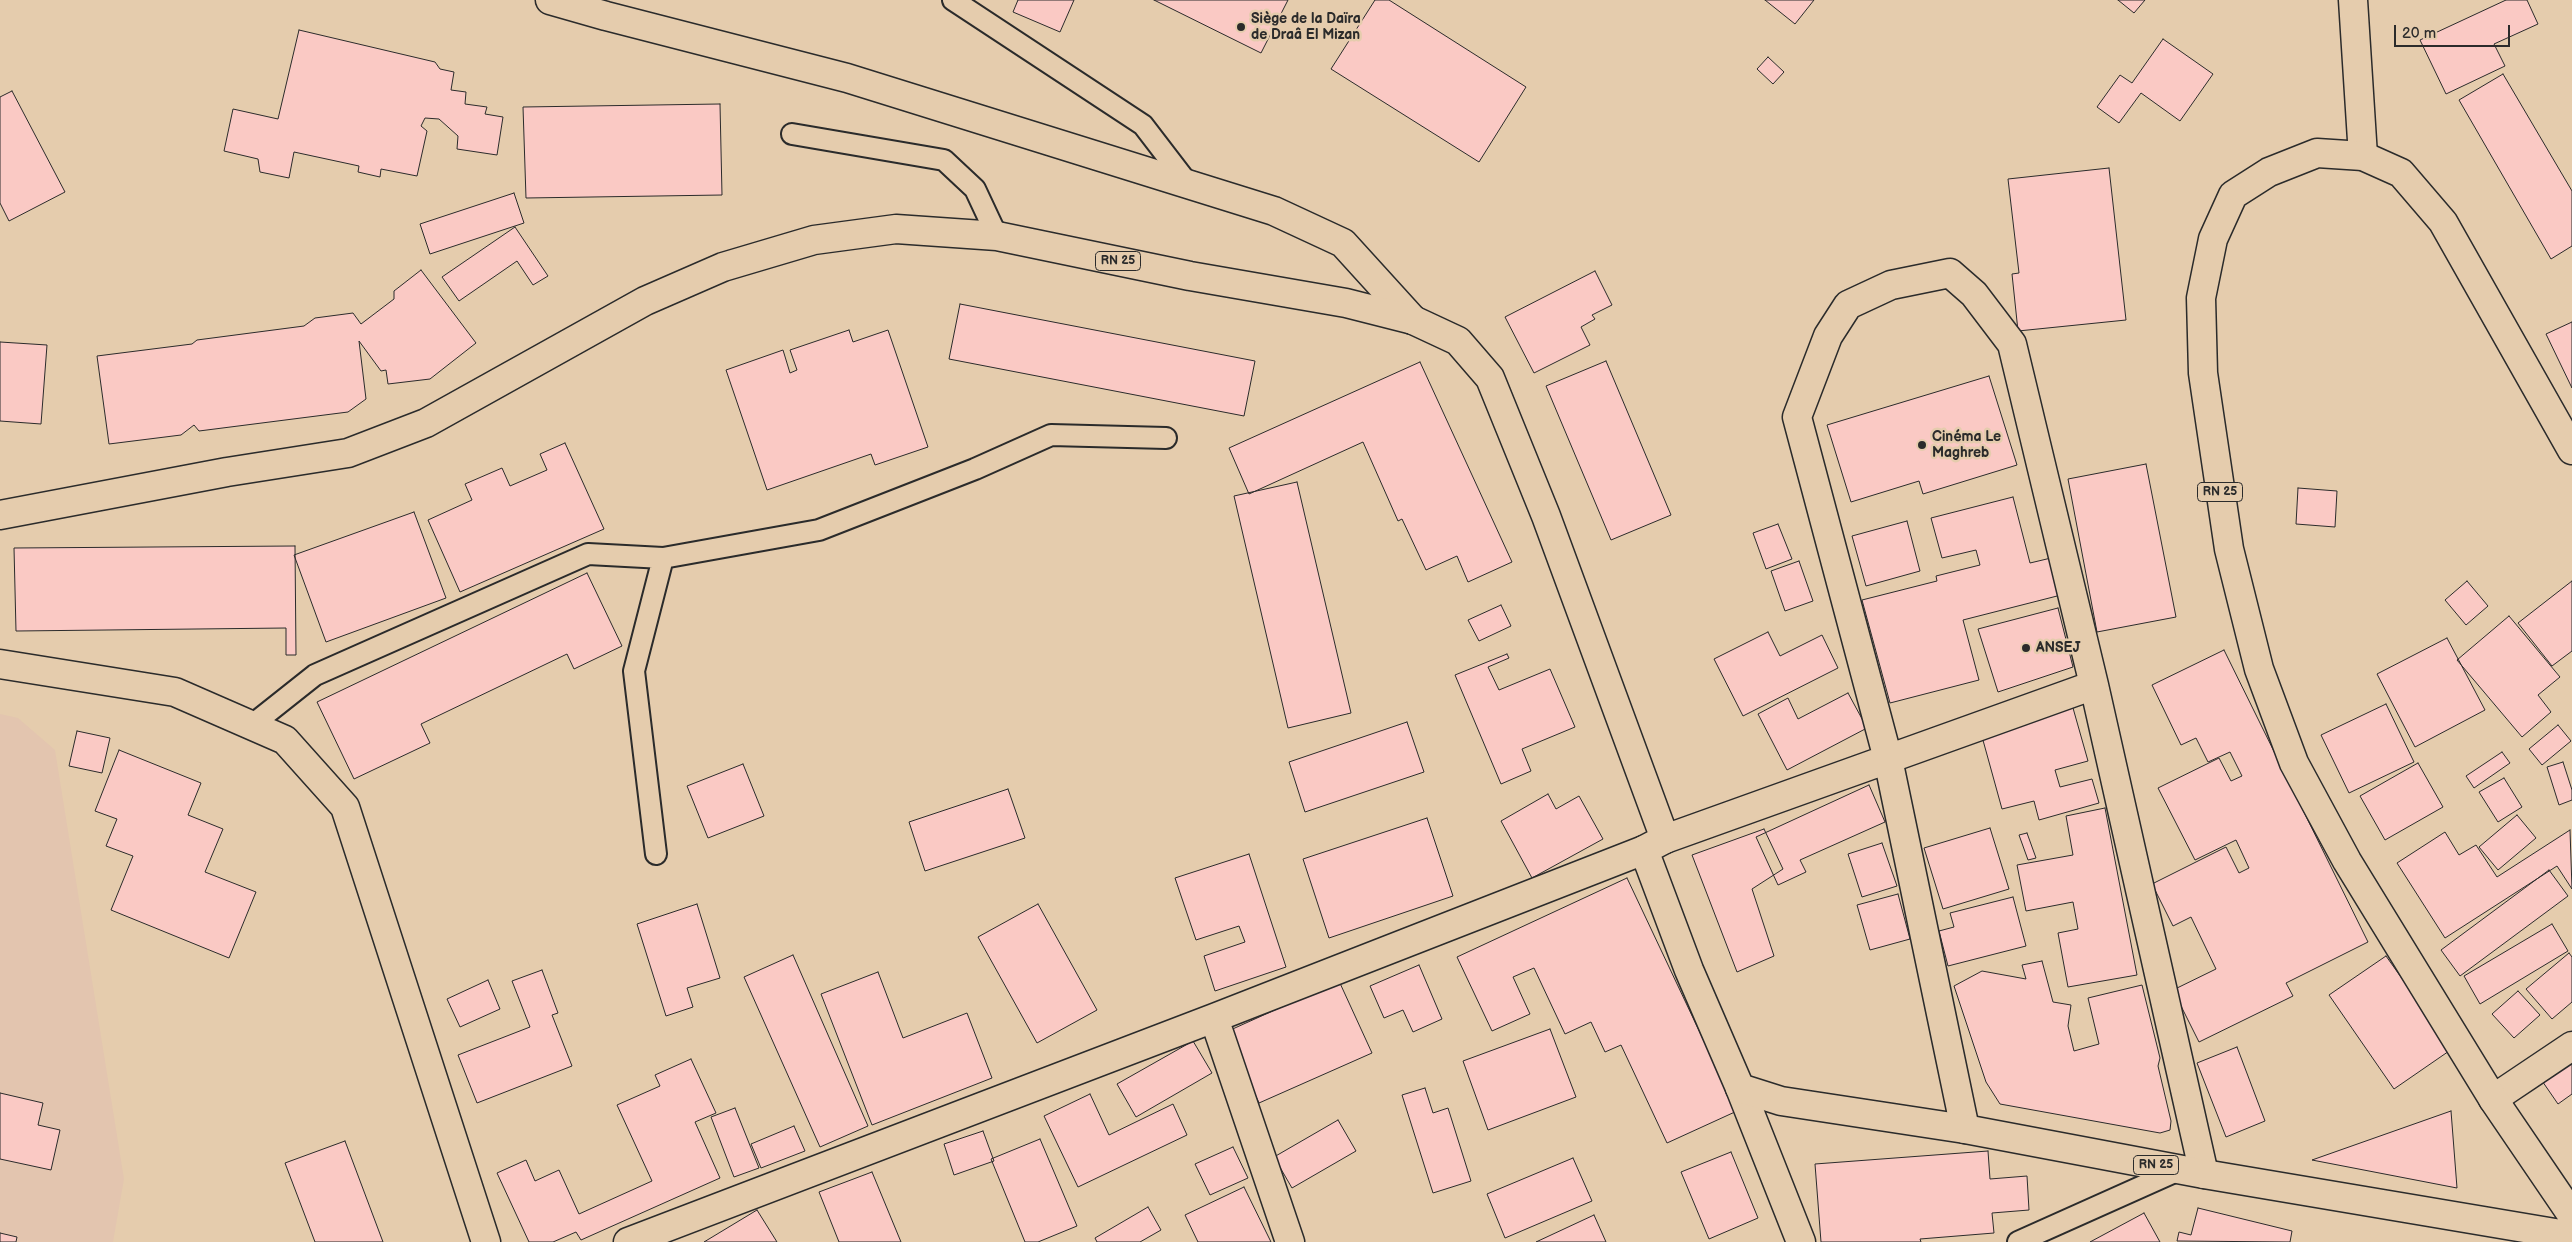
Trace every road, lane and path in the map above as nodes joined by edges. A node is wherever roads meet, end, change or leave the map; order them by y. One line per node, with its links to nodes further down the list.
1 (550, 0): 6 (street)
2 (954, 0): 6 (lane)
3 (2353, 0): 5 (street)
4 (792, 134): 7 (lane)
5 (2363, 156): 10 (street, RN 25); 22 (street, RN 25)
6 (1189, 185): 8 (street)
7 (997, 236): 8 (street, RN 25); 11 (street, RN 25)
8 (1413, 320): 17 (street, RN 25)
9 (1166, 438): 12 (lane)
10 (2572, 450)
11 (0, 515)
12 (663, 558): 15 (lane); 18 (lane)
13 (0, 664): 15 (street)
14 (2094, 685): 16 (street); 16 (street); 24 (street)
15 (252, 725): 27 (street)
16 (1888, 759): 17 (street); 23 (street)
17 (1655, 844): 19 (street); 21 (street, RN 25)
18 (656, 854)
19 (1214, 1018): 28 (street); 29 (street)
20 (2572, 1046): 22 (street)
21 (1740, 1088): 23 (street, RN 25); 30 (street)
22 (2493, 1098): 25 (street, RN 25)
23 (1965, 1129): 24 (street, RN 25)
24 (2193, 1172): 26 (street, RN 25); 31 (lane)
25 (2572, 1215)
26 (2572, 1236)
27 (486, 1242)
28 (628, 1242)
29 (1290, 1242)
30 (1801, 1242)
31 (2018, 1242)

